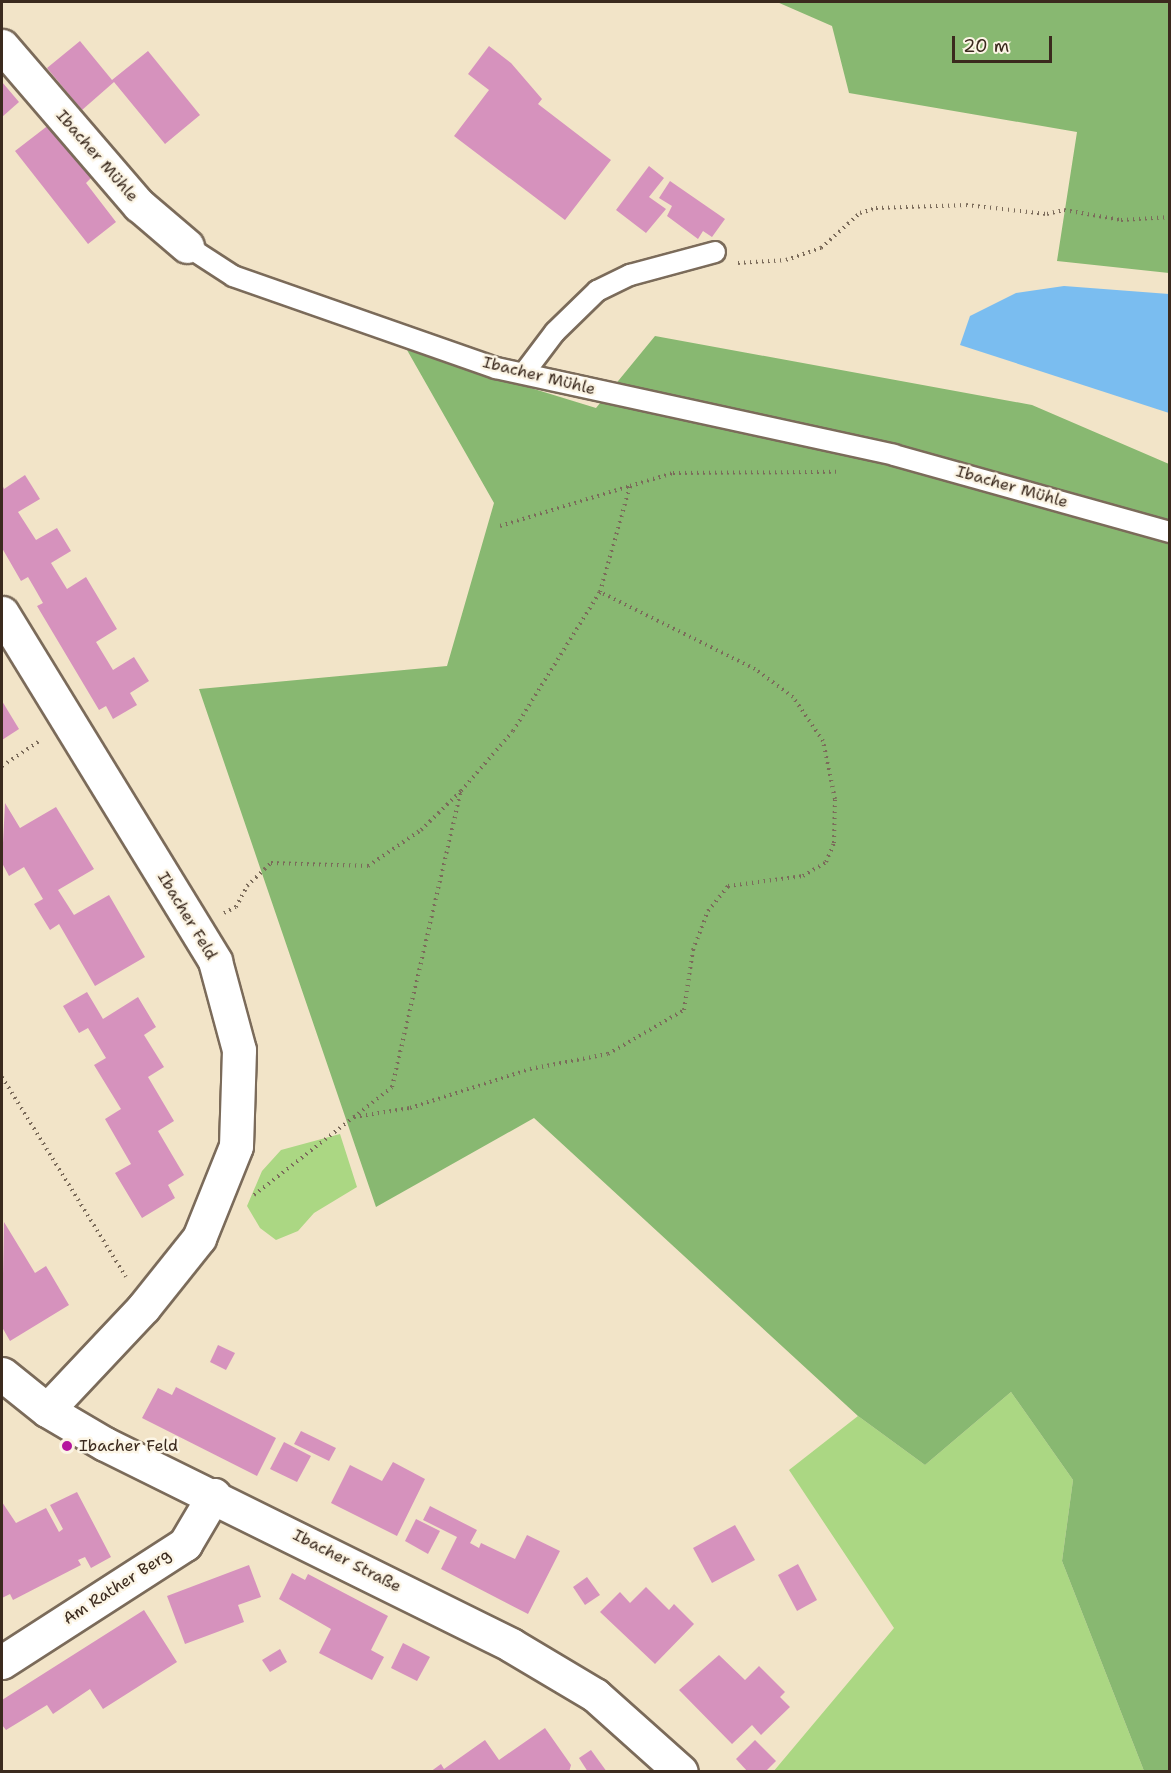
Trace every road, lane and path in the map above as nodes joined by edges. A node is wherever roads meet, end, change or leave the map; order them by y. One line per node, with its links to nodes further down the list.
1 (2, 46): 3 (street, Ibacher Mühle)
2 (1170, 217): 4 (path)
3 (187, 246): 5 (lane, Ibacher Mühle)
4 (715, 252): 5 (lane)
5 (524, 373): 9 (lane, Ibacher Mühle)
6 (846, 472): 7 (path)
7 (630, 486): 8 (path); 10 (path)
8 (500, 526)
9 (1170, 532)
10 (600, 592): 14 (path); 17 (path)
11 (2, 613): 12 (street, Ibacher Feld)
12 (68, 721): 13 (path); 15 (street, Ibacher Feld)
13 (2, 766)
14 (461, 791): 15 (path); 17 (path)
15 (195, 928): 19 (street, Ibacher Feld)
16 (2, 1077): 19 (path)
17 (354, 1117): 18 (path)
18 (245, 1202)
19 (144, 1307): 21 (street, Ibacher Feld)
20 (2, 1374): 21 (street, Ibacher Straße)
21 (47, 1410): 22 (street, Ibacher Straße)
22 (214, 1496): 23 (street, Am Rather Berg); 24 (street, Ibacher Straße)
23 (2, 1662)
24 (678, 1771)

